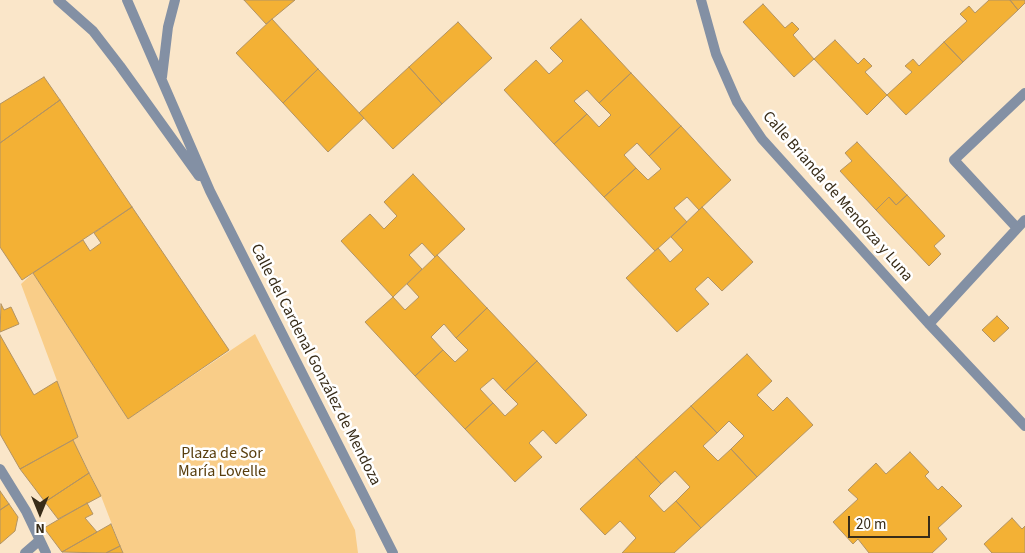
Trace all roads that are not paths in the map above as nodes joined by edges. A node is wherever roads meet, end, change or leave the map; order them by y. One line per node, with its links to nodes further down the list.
1 (58, 0): 7 (street)
2 (127, 0): 5 (street)
3 (175, 0): 5 (street)
4 (701, 0): 9 (street, Calle Brianda de Mendoza y Luna)
5 (162, 78): 7 (street)
6 (1025, 93): 8 (street)
7 (210, 191): 15 (street, Calle del Cardenal González de Mendoza)
8 (1021, 224): 9 (street)
9 (929, 324): 10 (street, Calle Brianda de Mendoza y Luna)
10 (1025, 426)
11 (0, 469): 12 (street)
12 (40, 540): 13 (street); 14 (street)
13 (24, 553)
14 (46, 553)
15 (393, 553)

